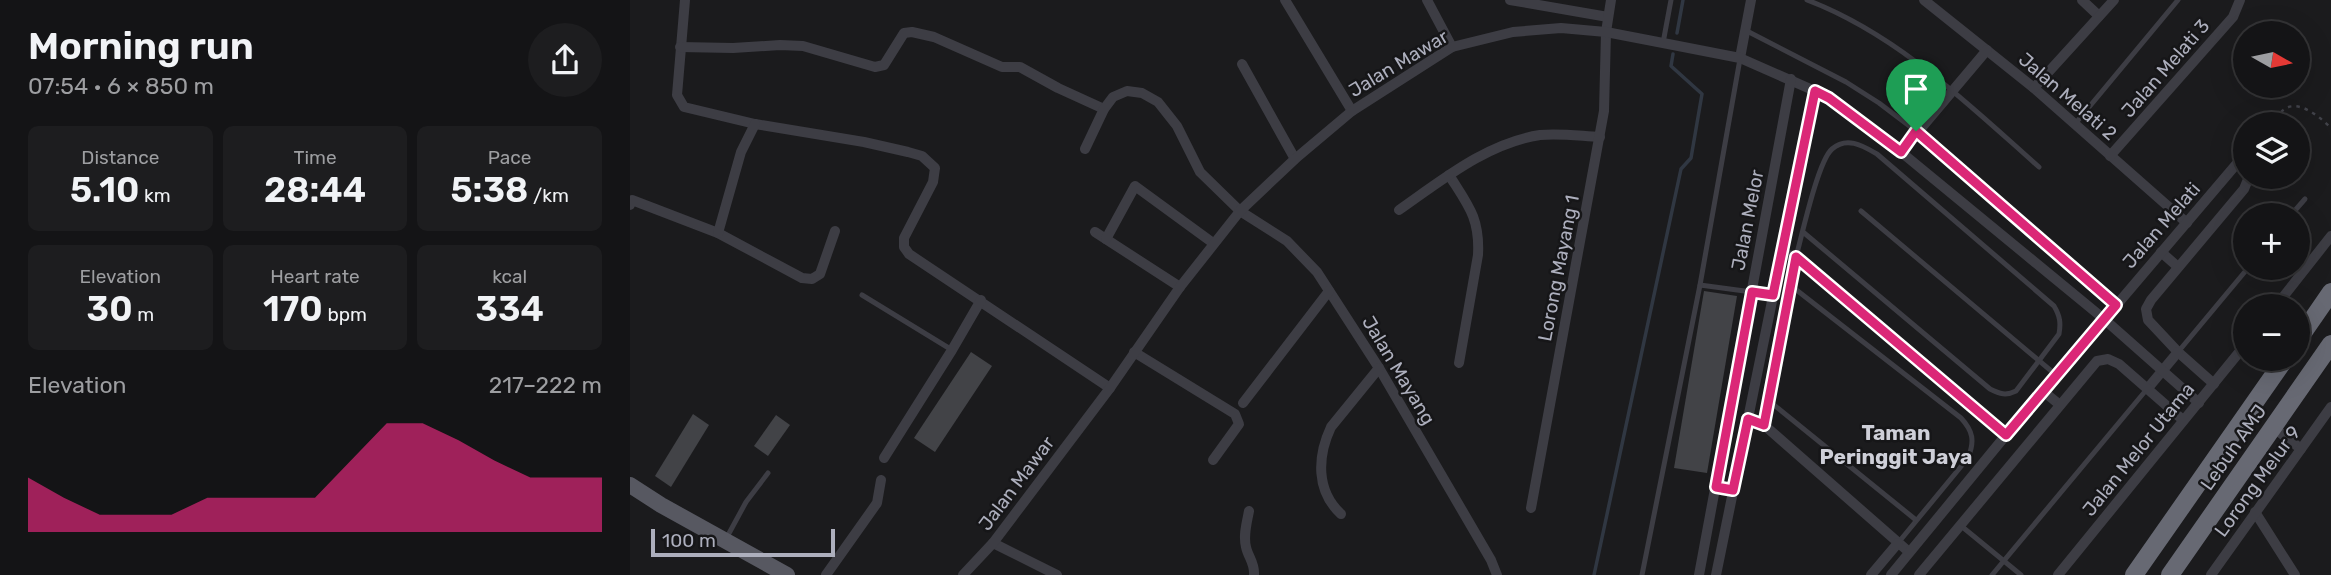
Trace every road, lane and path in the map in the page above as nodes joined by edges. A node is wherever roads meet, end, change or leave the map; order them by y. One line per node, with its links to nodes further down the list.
1 (685, 0): 21 (street)
2 (1285, 0): 31 (street)
3 (1427, 0): 22 (street)
4 (1510, 0): 14 (street)
5 (1611, 0): 16 (street, Lorong Mayang 1)
6 (1671, 0): 20 (lane)
7 (1751, 0): 18 (street)
8 (1807, 0): 28 (lane)
9 (1924, 0): 23 (street, Jalan Melati 2)
10 (2082, 0): 15 (street)
11 (2114, 0): 15 (street)
12 (2178, 0): 34 (lane)
13 (2240, 0): 40 (street, Jalan Melati 3)
14 (1564, 11): 16 (street); 17 (street)
15 (2099, 16): 27 (street)
16 (1608, 18): 19 (street, Lorong Mayang 1)
17 (1561, 29): 19 (street, Jalan Mawar); 22 (street, Jalan Mawar)
18 (1745, 30): 24 (street); 36 (lane)
19 (1606, 32): 20 (street, Jalan Mawar); 37 (street, Lorong Mayang 1)
20 (1663, 43): 24 (street, Jalan Mawar)
21 (680, 47): 30 (street); 33 (street)
22 (1452, 47): 31 (street, Jalan Mawar)
23 (1987, 50): 27 (street, Jalan Melati 2); 28 (street)
24 (1740, 58): 26 (street, Jalan Mawar); 65 (lane)
25 (1242, 64): 41 (street)
26 (1791, 79): 29 (street, Jalan Mawar); 69 (street, Jalan Melor)
27 (2034, 88): 34 (street, Jalan Melati 2)
28 (1951, 90): 36 (street); 42 (lane)
29 (1815, 91): 39 (street, Jalan Mawar); 61 (street)
30 (1104, 109): 38 (street); 49 (street, Jalan Mayang)
31 (1352, 111): 41 (street, Jalan Mawar)
32 (2281, 112): 35 (path)
33 (755, 124): 56 (street); 74 (street)
34 (2075, 124): 40 (street, Jalan Melati 2)
35 (2331, 128)
36 (1916, 131): 39 (street); 75 (lane)
37 (1600, 138): 44 (street); 111 (street, Lorong Mayang 1)
38 (1085, 149)
39 (1901, 152): 76 (street, Jalan Mawar)
40 (2110, 156): 52 (street, Jalan Melati 2)
41 (1295, 159): 49 (street, Jalan Mawar)
42 (2039, 167)
43 (2233, 171): 52 (street, Jalan Melati)
44 (1449, 175): 50 (street); 84 (street)
45 (2244, 189): 63 (street)
46 (2305, 199): 48 (lane)
47 (631, 201): 56 (street)
48 (2302, 203)
49 (1240, 211): 59 (street, Jalan Mawar); 68 (street, Jalan Mayang)
50 (1399, 211)
51 (1861, 211): 83 (lane)
52 (2187, 223): 60 (street, Jalan Melati)
53 (835, 231): 56 (street)
54 (1095, 232): 58 (street)
55 (1803, 232): 62 (lane); 83 (lane); 83 (lane)
56 (718, 233)
57 (2331, 236): 71 (street)
58 (1106, 239): 59 (street); 67 (street)
59 (1213, 243): 67 (street, Jalan Mawar)
60 (2161, 252): 63 (street); 75 (street, Jalan Melati)
61 (1782, 253): 62 (street); 73 (street)
62 (1796, 257): 66 (street); 102 (street)
63 (2178, 267): 81 (street)
64 (2238, 280): 81 (lane)
65 (1700, 285): 69 (lane); 129 (lane)
66 (1790, 285): 93 (street); 116 (lane)
67 (1180, 287): 80 (street, Jalan Mawar)
68 (1329, 291): 85 (street, Jalan Mayang); 94 (street)
69 (1752, 292): 73 (street); 109 (street, Jalan Melor)
70 (2331, 292): 77 (highway)
71 (2285, 294)
72 (862, 295): 79 (lane)
73 (1773, 295): 98 (street)
74 (981, 300): 79 (street); 90 (street)
75 (2116, 305): 76 (street, Jalan Melati)
76 (2104, 319): 86 (street, Jalan Mawar); 88 (street, Jalan Melati)
77 (2310, 323)
78 (2331, 344): 101 (highway, Lebuh AMJ)
79 (952, 350): 104 (street)
80 (1134, 352): 90 (street, Jalan Mawar); 105 (street)
81 (2178, 352): 86 (street); 89 (street)
82 (2233, 360): 89 (street, Jalan Melor Utama)
83 (2038, 361): 88 (lane)
84 (1459, 363)
85 (1379, 368): 115 (street); 128 (street, Jalan Mayang)
86 (2163, 370): 91 (street); 95 (street, Jalan Mawar)
87 (2277, 371): 138 (highway, Lebuh AMJ)
88 (2056, 375): 92 (street, Jalan Melati)
89 (2214, 384): 95 (street, Jalan Melor Utama)
90 (1110, 388): 119 (street, Jalan Mawar)
91 (2148, 388): 96 (street); 99 (street); 122 (lane)
92 (2042, 391): 96 (street); 102 (street, Jalan Melati)
93 (1769, 401): 100 (street); 116 (lane)
94 (1243, 403)
95 (2199, 403): 99 (street, Jalan Melor Utama)
96 (2060, 405): 117 (street)
97 (2331, 407): 103 (street, Lorong Melur 9)
98 (1748, 419): 100 (street); 110 (street)
99 (2183, 420): 137 (street, Jalan Melor Utama)
100 (1764, 425): 120 (street)
101 (2273, 427): 103 (street); 139 (highway, Lebuh AMJ)
102 (2006, 435): 113 (street, Jalan Melati)
103 (2301, 449): 114 (street, Lorong Melur 9)
104 (884, 458)
105 (1213, 460)
106 (768, 473): 118 (lane)
107 (881, 480): 124 (street)
108 (630, 485): 118 (main road)
109 (1716, 487): 110 (street); 130 (street, Jalan Melor)
110 (1733, 490): 131 (street)
111 (1531, 508)
112 (1249, 510): 127 (street)
113 (1944, 512): 117 (street); 121 (street, Jalan Melati)
114 (2255, 512): 140 (street, Lorong Melur 9); 141 (street)
115 (1341, 514)
116 (1916, 520): 120 (lane)
117 (1960, 525): 122 (lane); 134 (street)
118 (726, 540): 123 (main road)
119 (993, 543): 125 (street, Jalan Mawar); 126 (street)
120 (1898, 543): 121 (street); 132 (street)
121 (1909, 552): 133 (street, Jalan Melati)
122 (2004, 560): 135 (lane); 136 (lane)
123 (779, 573)
124 (826, 575)
125 (963, 575)
126 (1057, 575)
127 (1254, 575)
128 (1497, 575)
129 (1642, 575)
130 (1699, 575)
131 (1716, 575)
132 (1871, 575)
133 (1891, 575)
134 (1919, 575)
135 (1993, 575)
136 (2021, 575)
137 (2058, 575)
138 (2134, 575)
139 (2170, 575)
140 (2211, 575)
141 (2295, 575)

